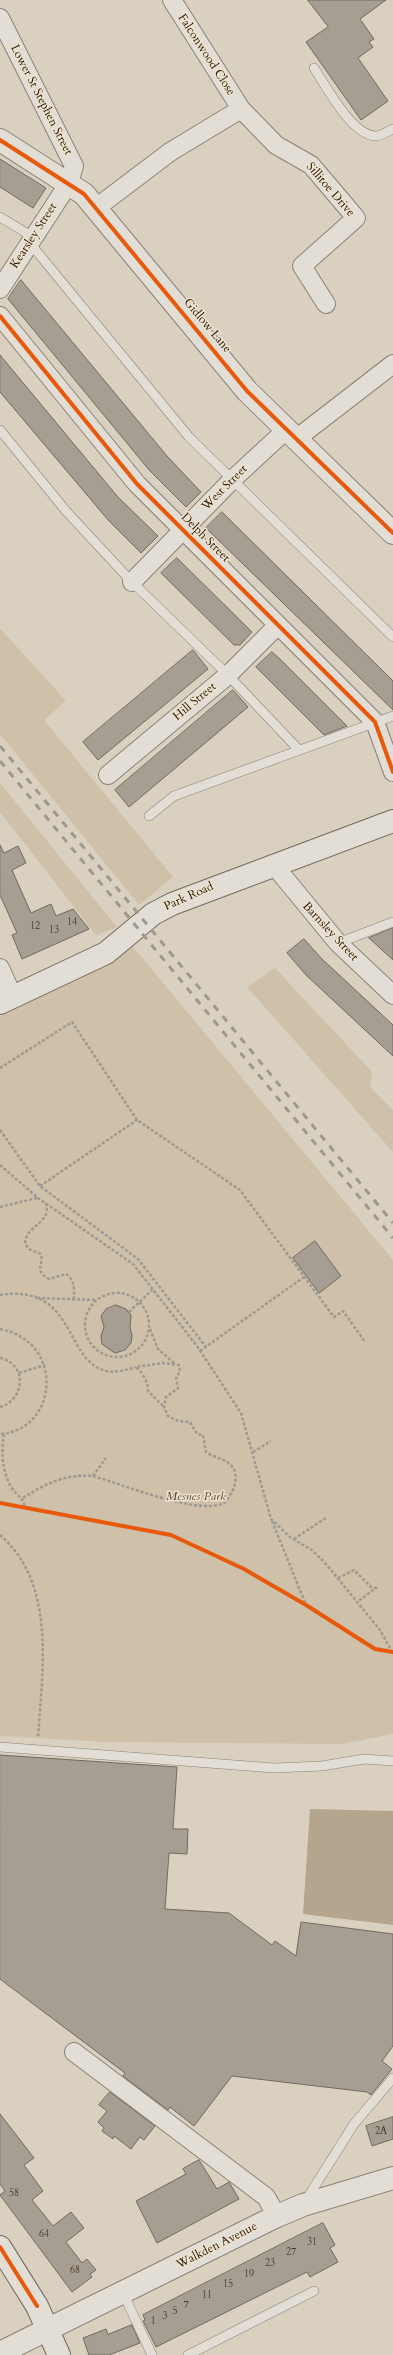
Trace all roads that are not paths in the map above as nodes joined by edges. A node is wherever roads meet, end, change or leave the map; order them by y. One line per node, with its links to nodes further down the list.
1 (172, 0): 4 (street, Falconwood Close)
2 (0, 18): 7 (street, Lower St Stephen Street)
3 (314, 68): 5 (lane)
4 (241, 109): 8 (street); 12 (street, Sillitoe Drive)
5 (393, 129)
6 (0, 140): 7 (street, Gidlow Lane)
7 (69, 183): 8 (street, Gidlow Lane); 10 (street, Kearsley Street)
8 (96, 208): 16 (street, Gidlow Lane)
9 (0, 217): 10 (lane)
10 (31, 240): 11 (street, Kearsley Street); 17 (lane)
11 (0, 287)
12 (326, 304)
13 (0, 316): 18 (street, Delph Street)
14 (393, 364): 16 (street, West Street)
15 (0, 430): 20 (lane)
16 (291, 434): 17 (street, West Street); 19 (street, Gidlow Lane)
17 (233, 479): 18 (street, West Street); 22 (lane)
18 (182, 531): 20 (street, West Street); 21 (street, Delph Street)
19 (393, 534)
20 (132, 582): 23 (lane)
21 (278, 625): 23 (street, Hill Street); 25 (street, Delph Street)
22 (393, 637)
23 (228, 675): 26 (lane); 28 (street, Hill Street)
24 (393, 716): 25 (lane)
25 (375, 722): 26 (lane); 27 (street, Delph Street)
26 (299, 750): 29 (lane)
27 (393, 772)
28 (108, 775)
29 (149, 816)
30 (393, 821): 31 (street, Park Road)
31 (273, 864): 33 (street, Barnsley Street); 36 (street, Park Road)
32 (393, 922): 33 (lane)
33 (338, 943): 35 (street, Barnsley Street)
34 (0, 968): 36 (street)
35 (393, 995)
36 (7, 1000)
37 (0, 1747): 38 (lane)
38 (393, 1761)
39 (74, 2052): 43 (street)
40 (393, 2078): 42 (lane)
41 (393, 2178): 42 (street, Walkden Avenue)
42 (304, 2205): 43 (street, Walkden Avenue)
43 (277, 2216): 46 (street, Walkden Avenue)
44 (0, 2246): 47 (street)
45 (314, 2291): 51 (lane)
46 (122, 2293): 47 (street, Walkden Avenue); 50 (lane)
47 (48, 2330): 48 (street, Walkden Avenue); 49 (street)
48 (0, 2353)
49 (59, 2355)
50 (152, 2355)
51 (188, 2355)

